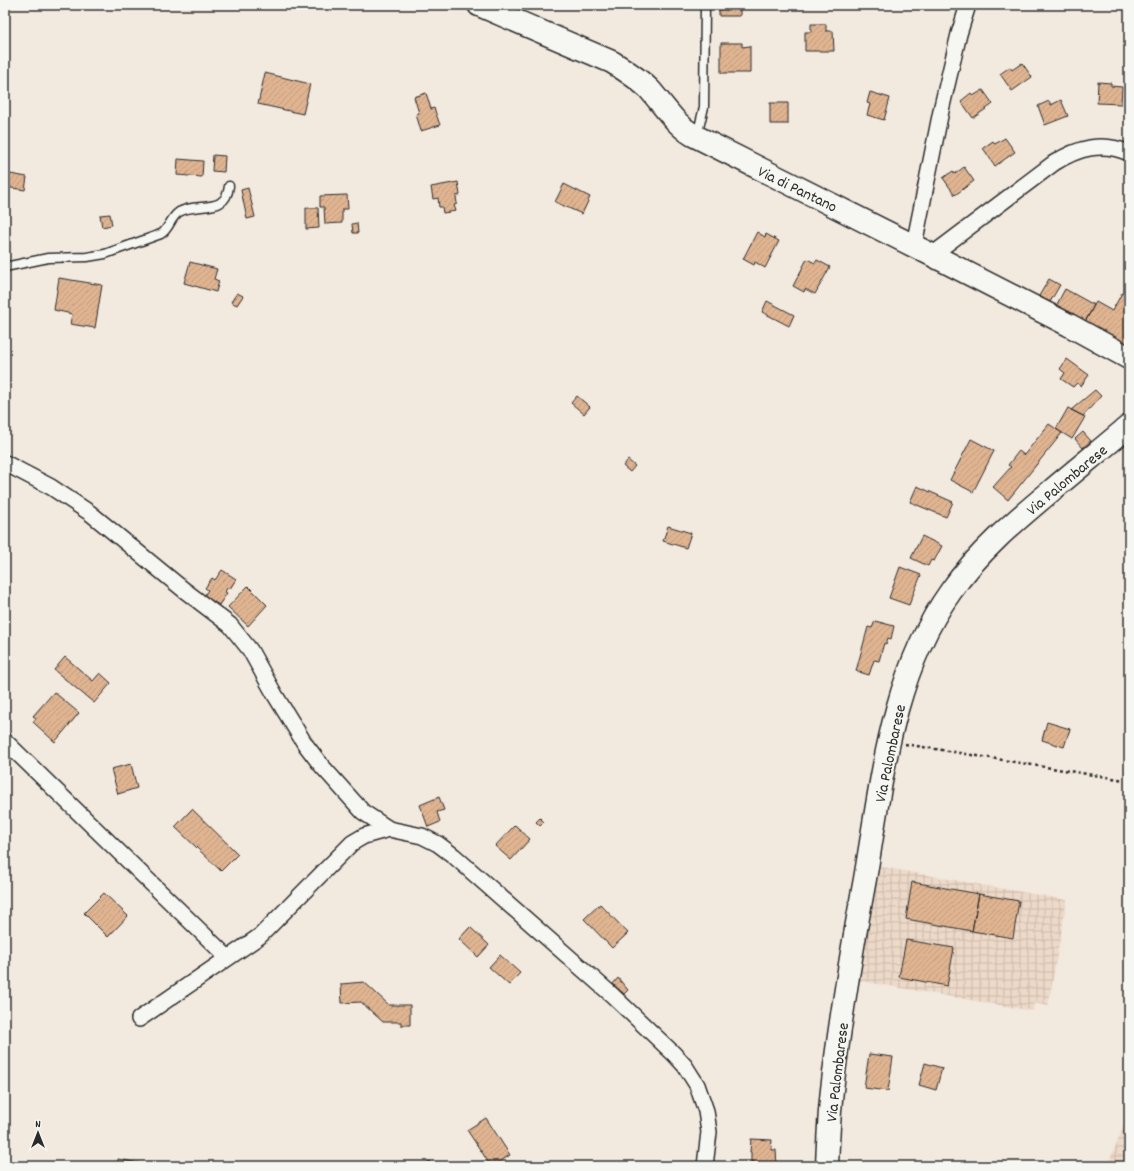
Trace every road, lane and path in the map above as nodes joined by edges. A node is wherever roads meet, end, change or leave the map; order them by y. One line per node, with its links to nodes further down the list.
1 (479, 5): 4 (main road, Via di Pantano)
2 (705, 5): 4 (lane)
3 (968, 5): 7 (street)
4 (697, 137): 7 (main road, Via di Pantano)
5 (1129, 153): 7 (street)
6 (229, 186): 8 (lane)
7 (923, 250): 9 (main road, Via di Pantano)
8 (5, 267)
9 (1129, 358)
10 (1129, 426): 13 (main road, Via Palombarese)
11 (5, 463): 15 (street)
12 (5, 741): 16 (street)
13 (889, 742): 14 (path); 19 (main road, Via Palombarese)
14 (1124, 780)
15 (389, 829): 16 (street); 18 (street)
16 (228, 958): 17 (street)
17 (139, 1019)
18 (706, 1166)
19 (827, 1166)

